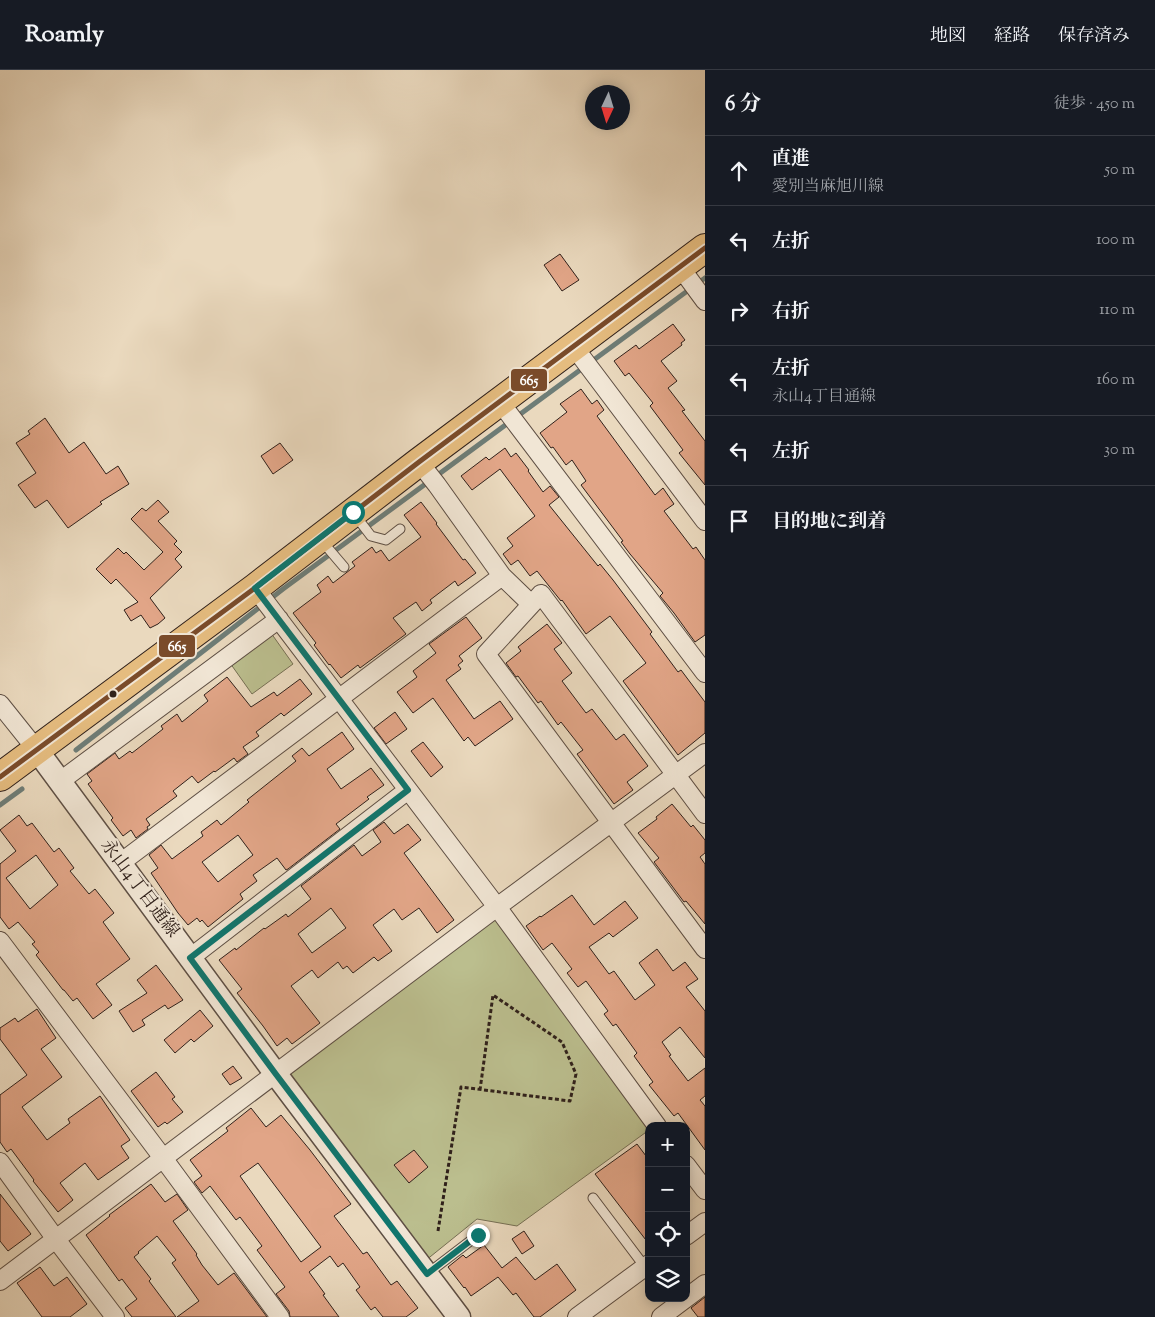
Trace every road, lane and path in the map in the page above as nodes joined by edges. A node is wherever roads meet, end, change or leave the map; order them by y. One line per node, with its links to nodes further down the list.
1 (705, 248): 2 (main road)
2 (692, 284): 3 (main road)
3 (582, 358): 4 (main road); 7 (street)
4 (509, 414): 5 (main road); 14 (street)
5 (428, 473): 6 (main road); 11 (street)
6 (357, 518): 8 (lane); 9 (main road)
7 (705, 521)
8 (400, 529)
9 (327, 548): 10 (lane); 12 (main road)
10 (344, 567)
11 (502, 576): 13 (street); 15 (street)
12 (267, 604): 15 (street); 17 (main road); 21 (street)
13 (531, 604): 19 (street); 24 (street)
14 (705, 673)
15 (338, 698): 22 (street); 25 (street)
16 (0, 704): 17 (street)
17 (36, 749): 20 (main road); 21 (street, 永山4丁目通線)
18 (705, 753): 19 (street)
19 (676, 774): 23 (street); 24 (street)
20 (0, 776)
21 (59, 782): 25 (street, 永山4丁目通線)
22 (408, 790): 26 (street); 29 (street)
23 (705, 814)
24 (611, 823): 26 (street); 28 (street)
25 (119, 864): 29 (street, 永山4丁目通線)
26 (497, 907): 30 (street); 32 (street)
27 (0, 941): 33 (street)
28 (705, 949)
29 (190, 958): 30 (street, 永山4丁目通線)
30 (275, 1073): 33 (street); 45 (street, 永山4丁目通線)
31 (480, 1090): 31 (path); 39 (path)
32 (654, 1122)
33 (163, 1158): 42 (street); 49 (street)
34 (0, 1162): 42 (street)
35 (688, 1167): 36 (street)
36 (705, 1190)
37 (593, 1198): 43 (lane)
38 (705, 1222): 40 (street)
39 (438, 1231)
40 (690, 1233)
41 (478, 1235): 45 (lane)
42 (55, 1238): 46 (street); 48 (street)
43 (645, 1263)
44 (645, 1266): 51 (street)
45 (427, 1274): 50 (street, 永山4丁目通線)
46 (0, 1281)
47 (705, 1284): 52 (street)
48 (115, 1317)
49 (280, 1317)
50 (459, 1317)
51 (577, 1317)
52 (661, 1317)

